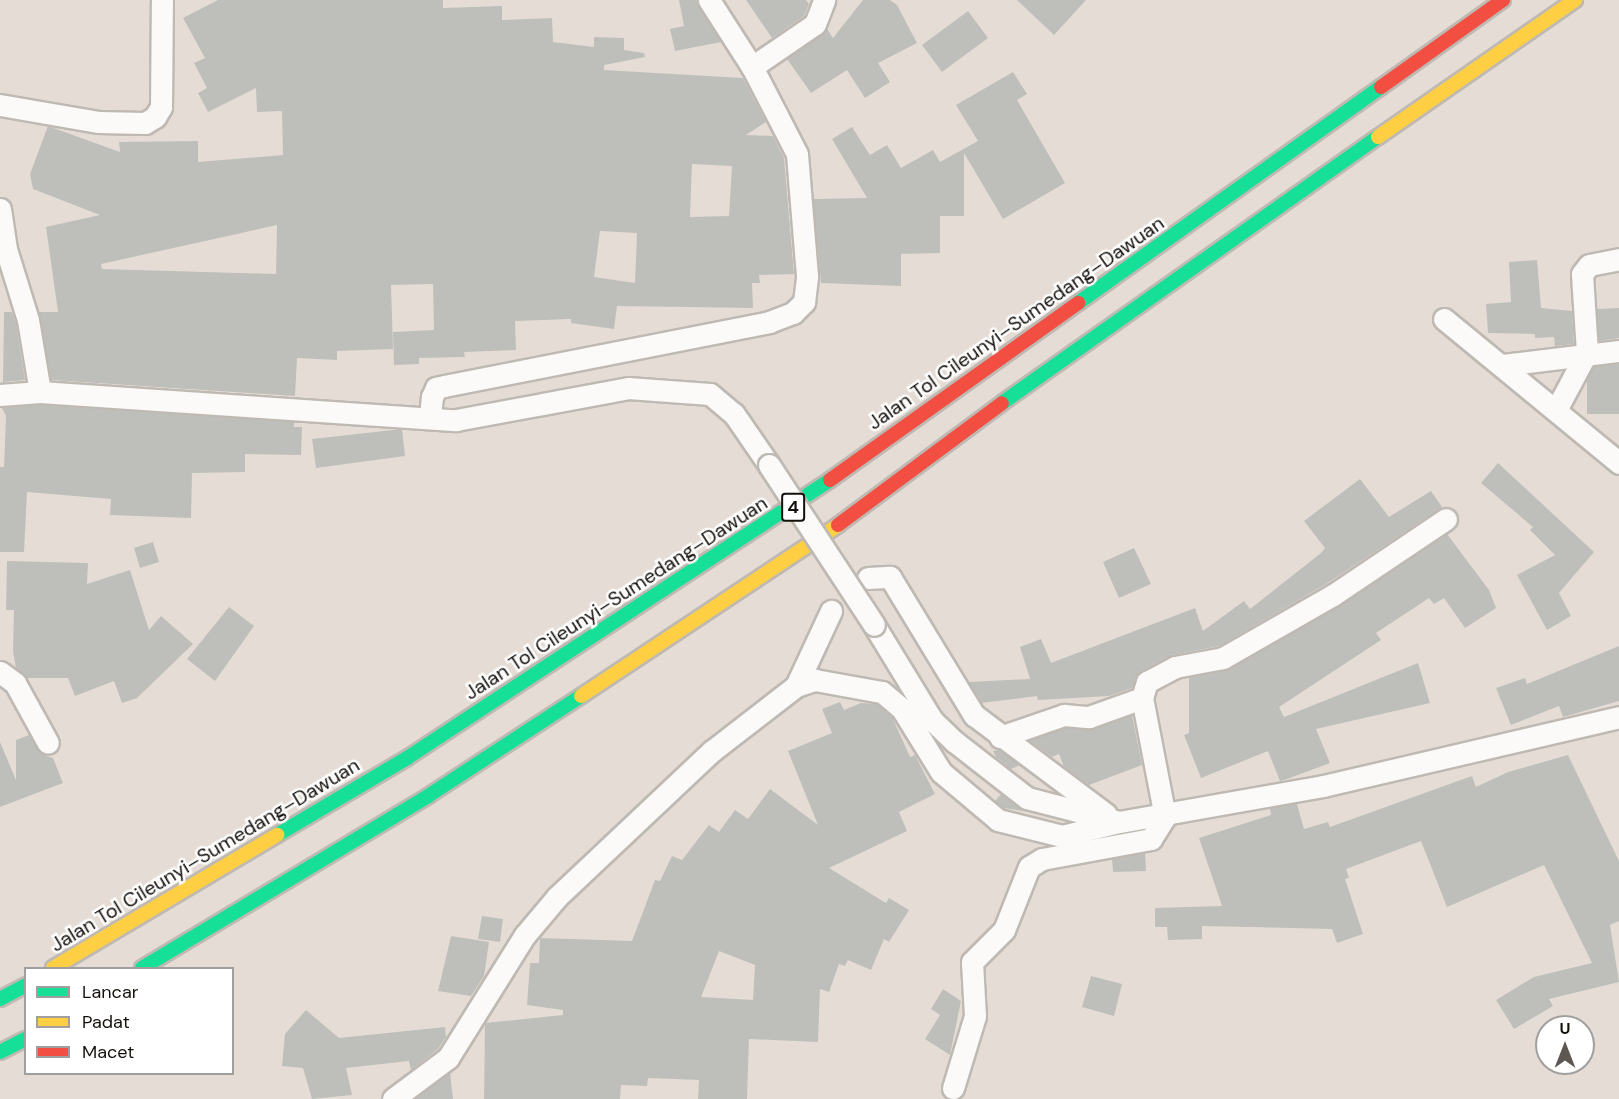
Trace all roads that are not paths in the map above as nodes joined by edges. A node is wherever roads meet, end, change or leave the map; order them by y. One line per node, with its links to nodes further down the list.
1 (162, 0): 7 (street)
2 (709, 0): 6 (street)
3 (824, 0): 6 (street)
4 (1503, 0): 33 (highway, Jalan Tol Cileunyi–Sumedang–Dawuan / 4)
5 (1575, 0): 34 (highway, 4)
6 (752, 67): 15 (street)
7 (0, 105)
8 (0, 209): 9 (street)
9 (3, 249): 16 (street)
10 (1619, 259): 13 (street)
11 (1444, 319): 14 (street)
12 (1619, 351): 13 (street)
13 (1587, 352): 14 (street); 19 (street)
14 (1503, 364): 19 (street)
15 (566, 365): 18 (street); 20 (street)
16 (40, 392): 17 (street); 20 (street)
17 (0, 395)
18 (573, 397): 20 (street); 32 (street, bridge)
19 (1556, 410): 21 (street)
20 (430, 418)
21 (1619, 462)
22 (1446, 519): 27 (street)
23 (868, 578): 29 (street)
24 (831, 611): 26 (street)
25 (0, 672): 30 (street)
26 (796, 686): 32 (street); 40 (street)
27 (1142, 698): 29 (street); 31 (street)
28 (1619, 717): 31 (street)
29 (1000, 737): 32 (street)
30 (48, 743)
31 (1165, 817): 32 (street); 39 (street)
32 (1119, 822)
33 (55, 967)
34 (145, 967)
35 (24, 986): 36 (highway)
36 (0, 999)
37 (24, 1040): 38 (highway)
38 (0, 1052)
39 (953, 1088)
40 (393, 1099)

